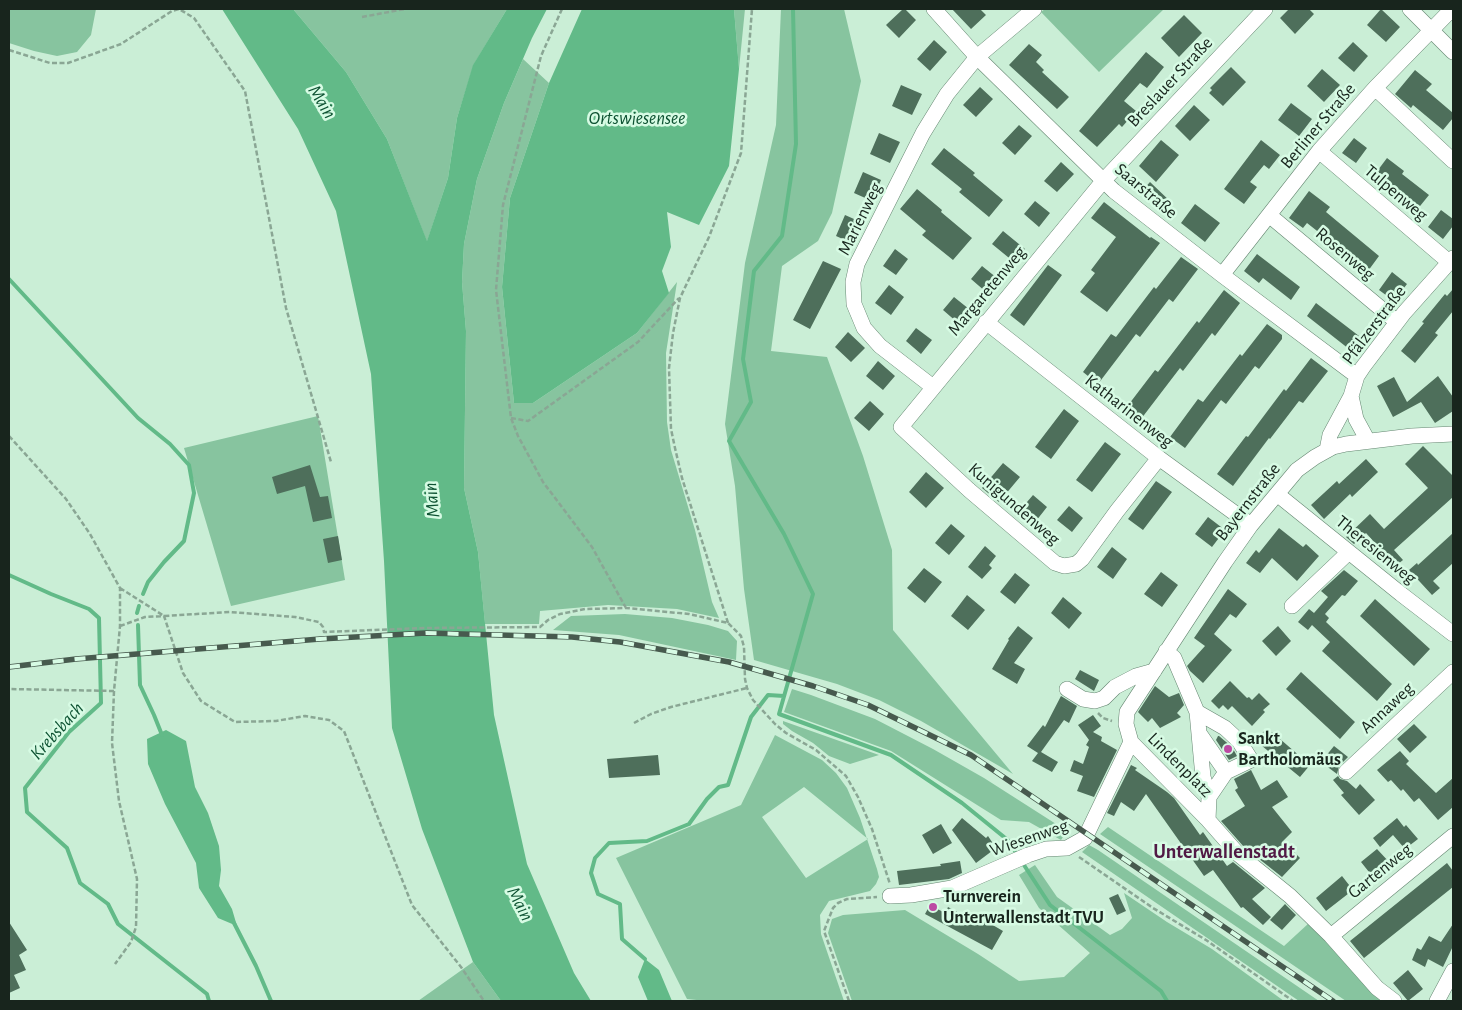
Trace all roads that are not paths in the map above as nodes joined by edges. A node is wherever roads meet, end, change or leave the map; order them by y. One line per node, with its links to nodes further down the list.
1 (934, 9): 8 (street, Saarstraße)
2 (1034, 9): 8 (street, Marienweg)
3 (1265, 9): 12 (street, Breslauer Straße)
4 (1410, 9): 6 (street)
5 (1452, 9): 6 (street, Berliner Straße)
6 (1430, 29): 7 (street); 9 (street, Berliner Straße)
7 (1453, 52)
8 (977, 57): 12 (street, Saarstraße); 19 (street, Marienweg)
9 (1375, 88): 10 (street, Berliner Straße); 11 (street)
10 (1319, 152): 13 (street, Berliner Straße); 14 (street, Tulpenweg)
11 (1453, 161)
12 (1104, 180): 15 (street, Saarstraße); 16 (street, Margaretenweg)
13 (1269, 215): 15 (street, Berliner Straße); 17 (street, Rosenweg)
14 (1451, 260): 17 (street, Pfälzerstraße)
15 (1222, 275): 18 (street, Saarstraße)
16 (986, 322): 19 (street, Margaretenweg); 25 (street, Katharinenweg)
17 (1397, 322): 18 (street, Pfälzerstraße)
18 (1357, 376): 20 (street, Pfälzerstraße)
19 (933, 387): 21 (street, Margaretenweg)
20 (1351, 396): 23 (street); 24 (street, Pfälzerstraße)
21 (901, 427): 25 (street, Kunigundenweg)
22 (1453, 434): 23 (street, Bayernstraße)
23 (1368, 440): 24 (street, Bayernstraße)
24 (1327, 450): 26 (street, Bayernstraße)
25 (1158, 458): 27 (street, Katharinenweg)
26 (1277, 494): 27 (street, Bayernstraße); 28 (street, Theresienweg)
27 (1251, 525): 31 (street, Bayernstraße)
28 (1349, 552): 29 (street); 30 (street, Theresienweg)
29 (1292, 606)
30 (1453, 634)
31 (1166, 651): 32 (street, Bayernstraße); 35 (street, Lindenplatz)
32 (1154, 671): 34 (street); 37 (street, Bayernstraße)
33 (1453, 672): 39 (street, Annaweg)
34 (1068, 690)
35 (1197, 712): 36 (street, Lindenplatz); 38 (street, Lindenplatz)
36 (1199, 733): 38 (street, Lindenplatz); 40 (street, Lindenplatz)
37 (1131, 742): 41 (street, Lindenplatz); 43 (street, Wiesenweg)
38 (1226, 772): 40 (street, Lindenplatz)
39 (1346, 772)
40 (1209, 797): 41 (street, Lindenplatz)
41 (1208, 820): 44 (street)
42 (1453, 836): 44 (street, Gartenweg)
43 (890, 896)
44 (1331, 936): 46 (street)
45 (1453, 971): 47 (street)
46 (1394, 1001)
47 (1437, 1001)

